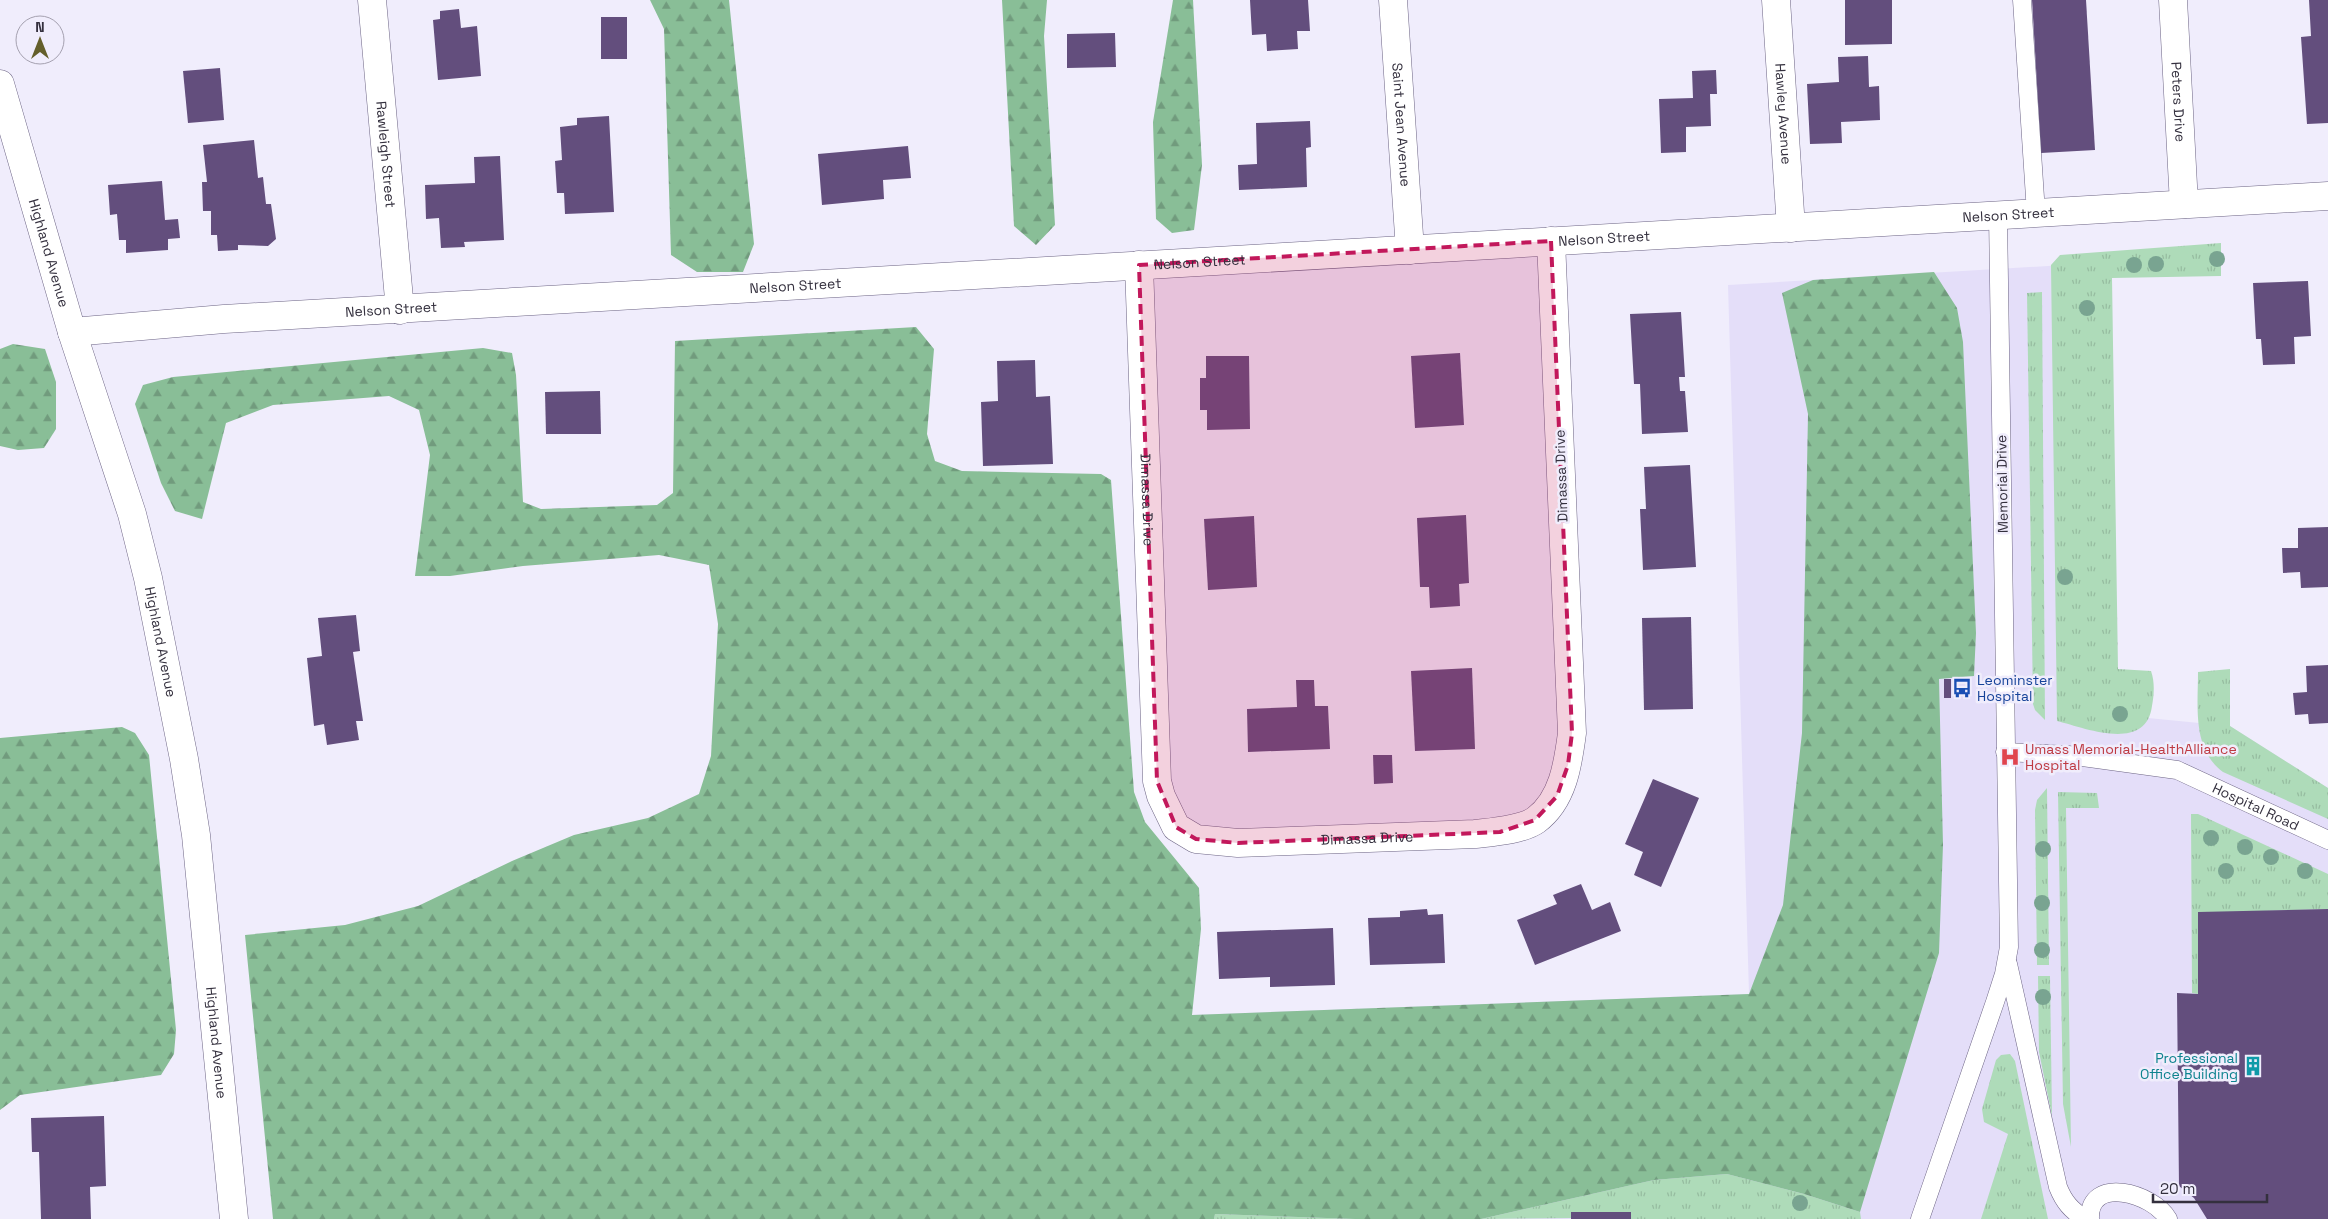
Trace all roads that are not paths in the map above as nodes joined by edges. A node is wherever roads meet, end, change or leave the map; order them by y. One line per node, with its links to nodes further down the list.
1 (372, 0): 15 (street, Rawleigh Street)
2 (1394, 0): 13 (street, Saint Jean Avenue)
3 (1776, 0): 11 (street, Hawley Avenue)
4 (2022, 0): 9 (lane)
5 (2173, 0): 8 (street, Peters Drive)
6 (0, 84): 16 (street, Highland Avenue)
7 (2328, 196): 8 (street, Nelson Street)
8 (2184, 204): 9 (street, Nelson Street)
9 (2036, 213): 10 (street, Nelson Street)
10 (1998, 215): 11 (street, Nelson Street); 17 (lane, Memorial Drive)
11 (1791, 228): 12 (street, Nelson Street)
12 (1551, 242): 13 (street, Nelson Street); 14 (street, Dimassa Drive)
13 (1410, 250): 14 (street, Nelson Street)
14 (1139, 266): 15 (street, Nelson Street)
15 (400, 310): 16 (street, Nelson Street)
16 (72, 332): 20 (street, Highland Avenue)
17 (2005, 752): 18 (lane, Hospital Road); 19 (lane, Memorial Drive)
18 (2328, 840)
19 (2007, 958): 21 (lane); 22 (lane)
20 (234, 1219)
21 (1920, 1219)
22 (2085, 1219)
23 (2090, 1219): 24 (lane)
24 (2168, 1219)

